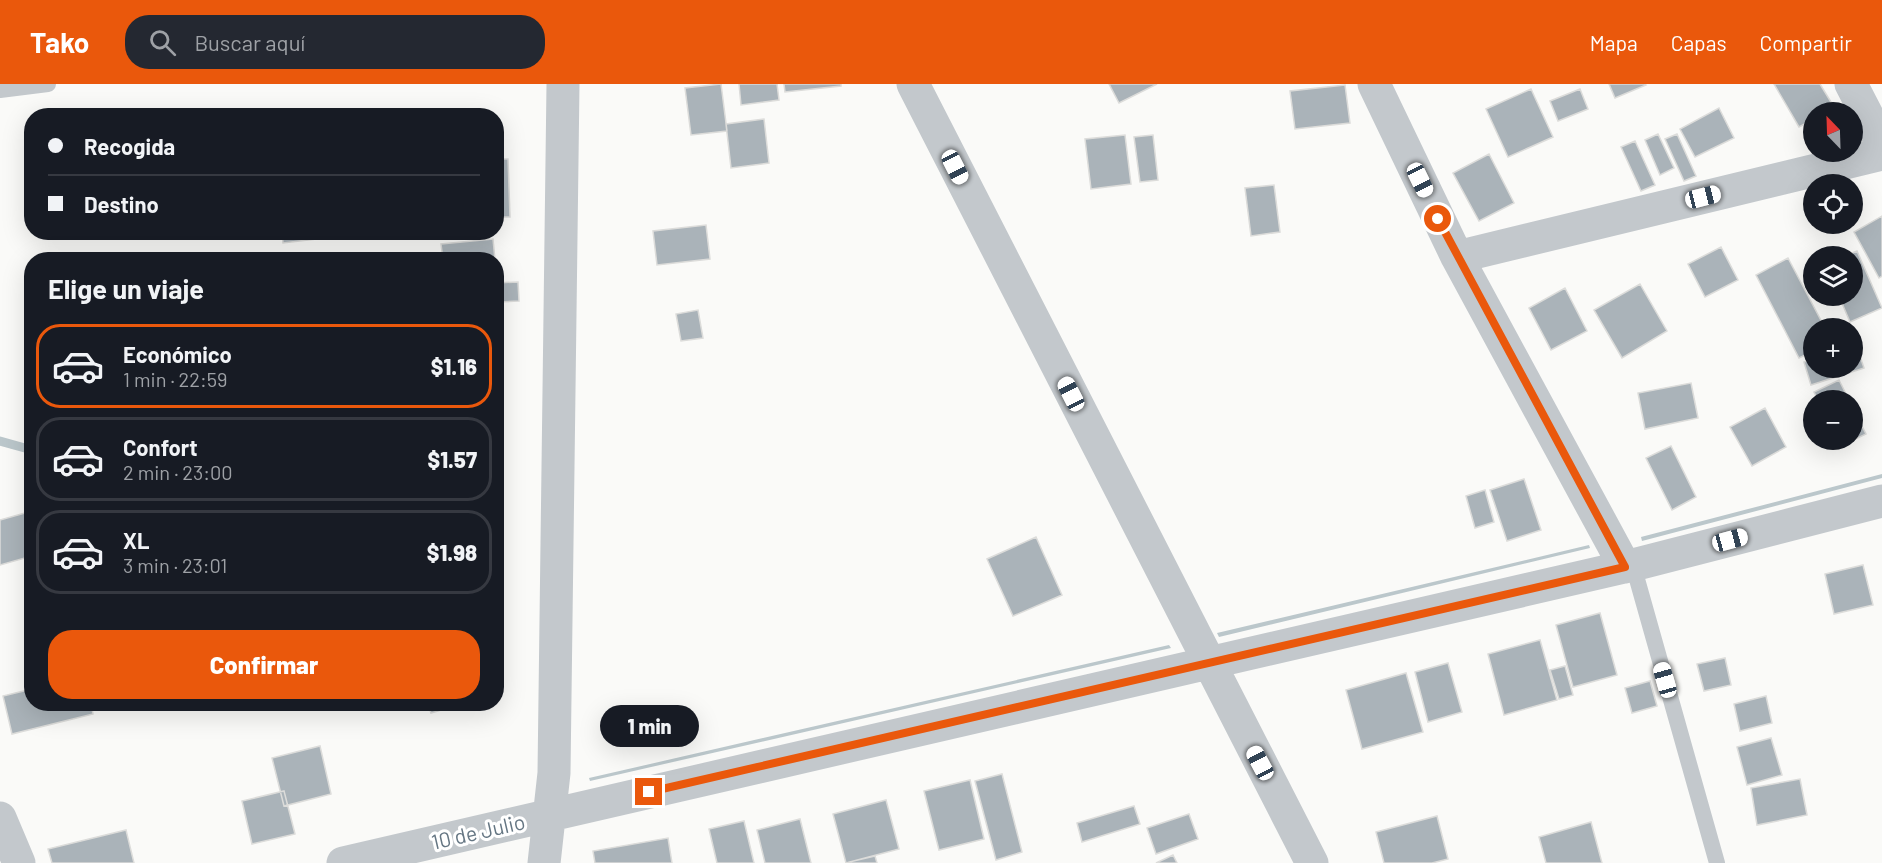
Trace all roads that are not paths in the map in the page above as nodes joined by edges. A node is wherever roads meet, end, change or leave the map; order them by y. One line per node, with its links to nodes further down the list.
1 (48, 84): 6 (lane)
2 (563, 84): 13 (street)
3 (913, 84): 12 (street)
4 (1374, 84): 9 (street)
5 (1851, 84): 7 (street)
6 (0, 90)
7 (1882, 144)
8 (1882, 154): 9 (street)
9 (1457, 257): 11 (street)
10 (1882, 501): 11 (street, 10 de Julio)
11 (1629, 566): 12 (street, 10 de Julio); 19 (lane)
12 (1207, 663): 13 (street, 10 de Julio); 18 (street)
13 (564, 811): 16 (street, 10 de Julio); 17 (street)
14 (0, 818): 15 (street)
15 (19, 863)
16 (343, 863)
17 (544, 863)
18 (1312, 863)
19 (1717, 863)

